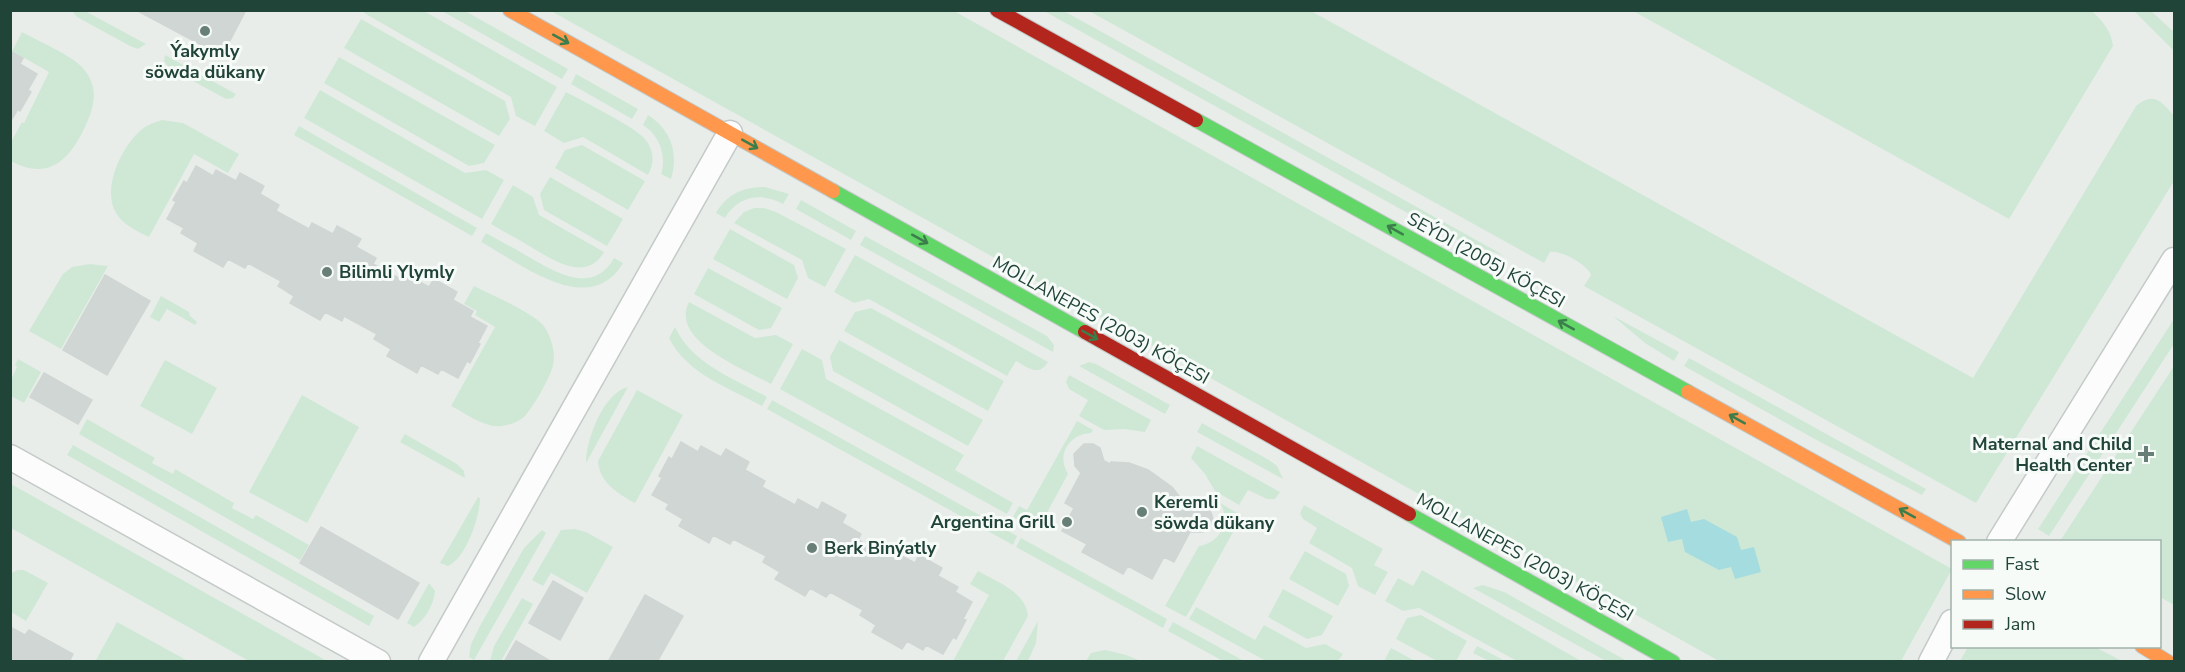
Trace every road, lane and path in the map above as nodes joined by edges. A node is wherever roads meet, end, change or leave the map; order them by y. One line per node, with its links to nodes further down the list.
1 (510, 10): 3 (street, MOLLANEPES (2003) KÖÇESI, one-way to 3)
2 (997, 10): 6 (street, SEÝDI (2005) KÖÇESI, one-way to 2)
3 (730, 133): 11 (street); 12 (street, MOLLANEPES (2003) KÖÇESI, one-way to 12)
4 (2175, 260): 7 (street)
5 (10, 457): 10 (street)
6 (1955, 540)
7 (2000, 540)
8 (1951, 626): 13 (street)
9 (2145, 648): 14 (street)
10 (378, 662)
11 (431, 662)
12 (1673, 662)
13 (1931, 662)
14 (2168, 662)

